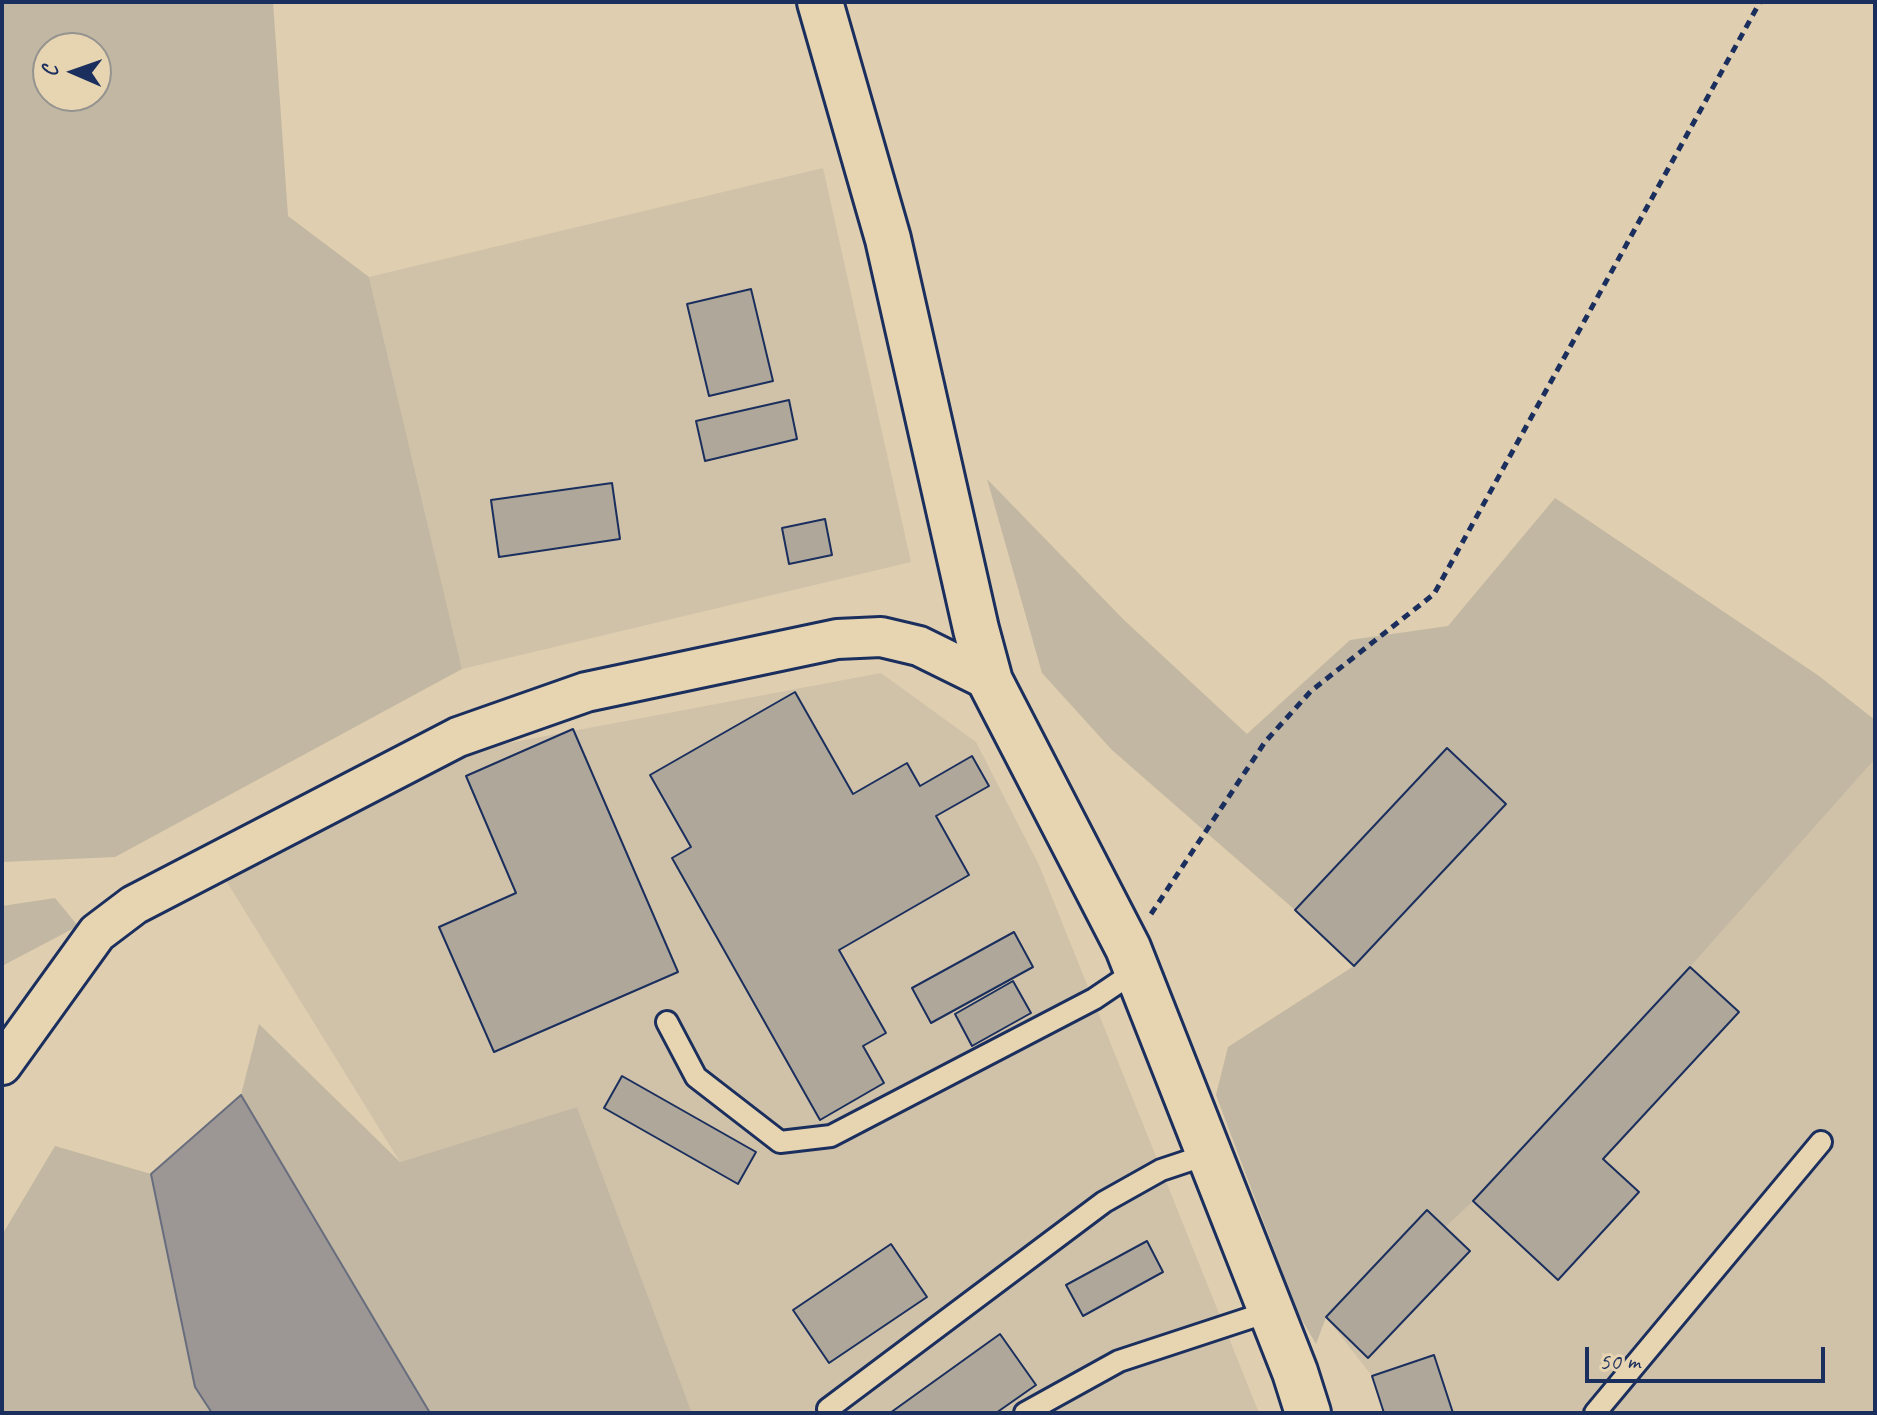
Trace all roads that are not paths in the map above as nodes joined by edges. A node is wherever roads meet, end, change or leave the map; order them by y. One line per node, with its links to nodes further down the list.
1 (820, 2): 2 (street)
2 (990, 681): 3 (street); 5 (street)
3 (1133, 959): 4 (lane); 7 (street)
4 (667, 1022)
5 (2, 1065)
6 (1821, 1142): 12 (lane)
7 (1209, 1154): 8 (street); 9 (lane)
8 (1271, 1311): 10 (lane); 11 (street)
9 (828, 1409)
10 (1025, 1413)
11 (1308, 1413)
12 (1595, 1413)

